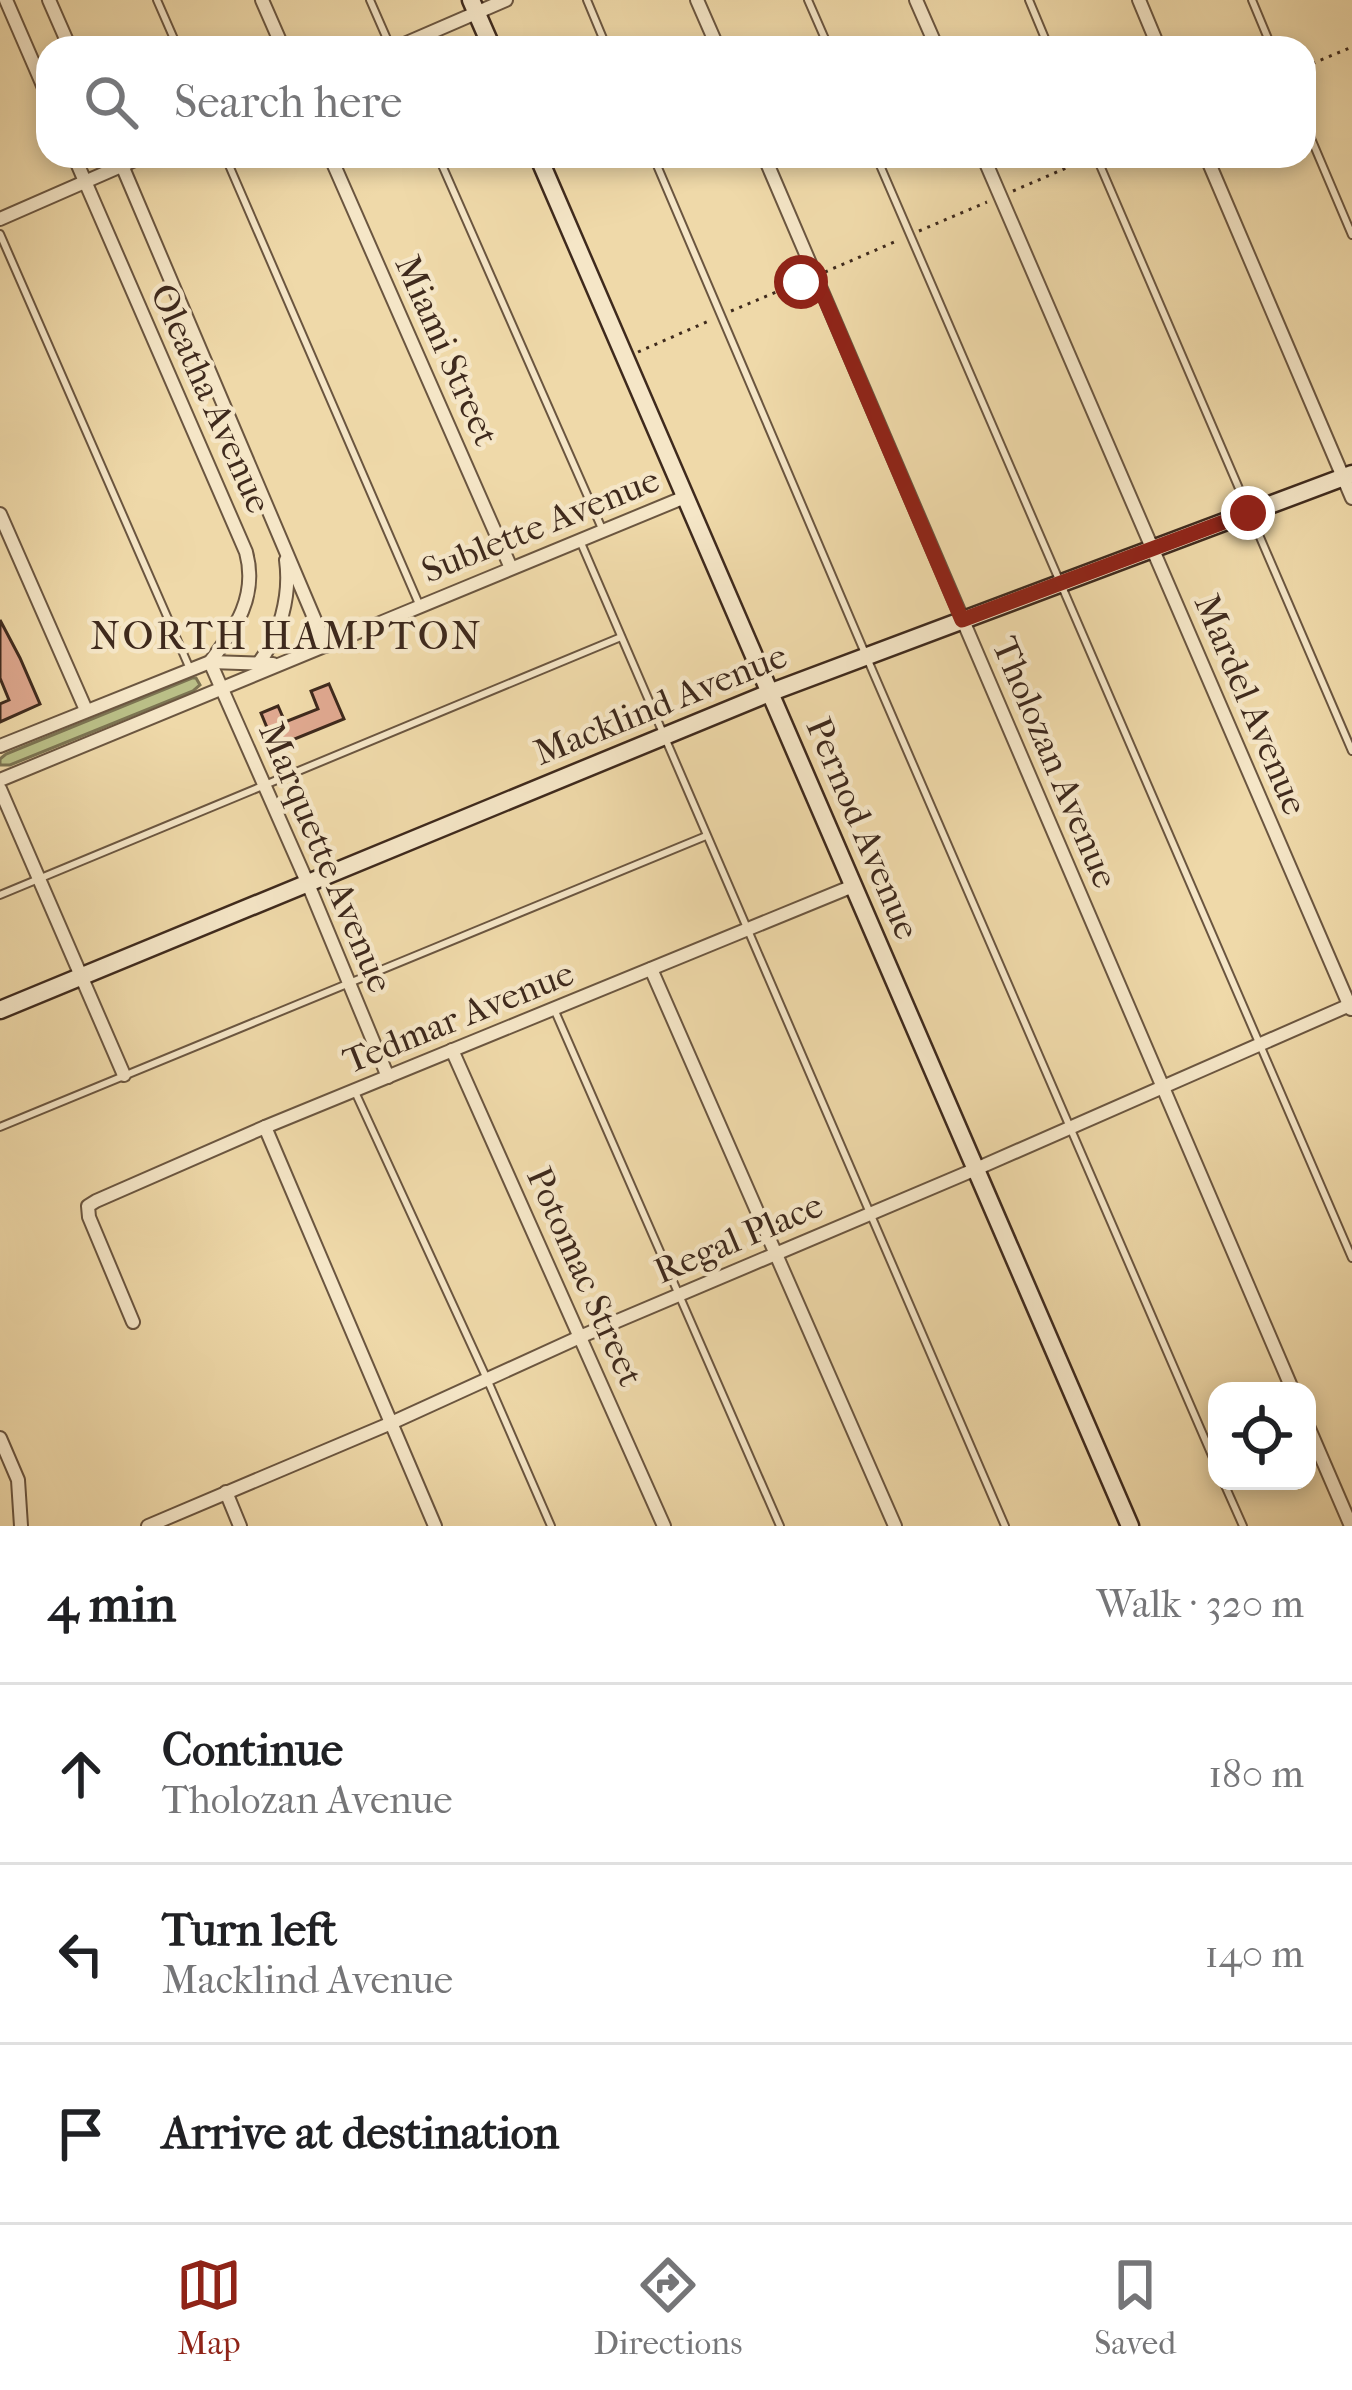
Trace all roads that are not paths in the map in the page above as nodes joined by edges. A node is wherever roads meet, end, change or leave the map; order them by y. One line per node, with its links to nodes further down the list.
1 (6, 0): 28 (street)
2 (49, 0): 15 (street)
3 (157, 0): 16 (lane)
4 (262, 0): 17 (street)
5 (370, 0): 18 (lane)
6 (506, 0): 14 (street)
7 (587, 0): 21 (lane)
8 (697, 0): 22 (street)
9 (808, 0): 23 (lane)
10 (916, 0): 24 (street)
11 (1029, 0): 25 (lane)
12 (1139, 0): 26 (street)
13 (1252, 0): 27 (lane)
14 (474, 6): 19 (street); 20 (street)
15 (65, 36)
16 (173, 36)
17 (278, 36)
18 (387, 36)
19 (416, 36)
20 (487, 36)
21 (603, 36)
22 (713, 36)
23 (824, 36)
24 (932, 36)
25 (1044, 36)
26 (1155, 36)
27 (1267, 36)
28 (36, 69)
29 (1316, 150): 46 (lane)
30 (79, 168): 43 (street, Oleatha Avenue)
31 (108, 168): 43 (street)
32 (123, 168): 53 (street, Oleatha Avenue)
33 (230, 168): 58 (lane)
34 (335, 168): 56 (street, Miami Street)
35 (444, 168): 52 (lane)
36 (543, 168): 48 (street, Pernod Avenue)
37 (658, 168): 62 (lane)
38 (769, 168): 59 (street, Tholozan Avenue)
39 (881, 168): 57 (lane)
40 (988, 168): 55 (street, Mardel Avenue)
41 (1100, 168): 50 (lane)
42 (1211, 168): 47 (street)
43 (85, 182): 44 (street); 63 (street, Oleatha Avenue)
44 (0, 219)
45 (0, 234): 66 (lane)
46 (1352, 235)
47 (1348, 476): 49 (street); 50 (street, Macklind Avenue)
48 (685, 497): 52 (street, Sublette Avenue); 69 (street, Pernod Avenue)
49 (1352, 498)
50 (1248, 513): 55 (street, Macklind Avenue); 73 (lane)
51 (0, 514): 70 (street)
52 (603, 531): 54 (street, Sublette Avenue)
53 (281, 539): 61 (street, Oleatha Avenue); 65 (street, Oleatha Avenue)
54 (580, 541): 56 (street, Sublette Avenue); 60 (lane)
55 (1152, 549): 57 (street, Macklind Avenue); 86 (street, Mardel Avenue)
56 (511, 568): 58 (street, Sublette Avenue)
57 (1058, 583): 59 (street, Macklind Avenue); 89 (lane)
58 (420, 606): 61 (street, Sublette Avenue)
59 (962, 620): 62 (street, Macklind Avenue); 93 (street, Tholozan Avenue)
60 (620, 637): 71 (lane); 75 (lane)
61 (326, 646): 64 (street, Sublette Avenue)
62 (866, 656): 69 (street, Macklind Avenue); 96 (lane)
63 (210, 662): 65 (street, Sublette Avenue); 66 (street, Sublette Avenue); 68 (street, Marquette Avenue)
64 (286, 662): 65 (street, Sublette Avenue); 67 (street, Sublette Avenue)
65 (257, 664): 67 (street, Oleatha Avenue)
66 (190, 669): 70 (street, Sublette Avenue)
67 (239, 682): 68 (street, Sublette Avenue)
68 (222, 689): 74 (street, Sublette Avenue); 75 (street, Marquette Avenue)
69 (770, 693): 71 (street, Macklind Avenue); 80 (street, Pernod Avenue)
70 (86, 710): 72 (street, Sublette Avenue)
71 (664, 737): 77 (lane); 79 (street, Macklind Avenue)
72 (0, 746)
73 (1352, 751)
74 (0, 780)
75 (266, 786): 78 (lane); 79 (street, Marquette Avenue)
76 (0, 789): 78 (street)
77 (706, 836): 82 (lane); 85 (lane)
78 (39, 879): 81 (lane); 84 (street)
79 (308, 884): 84 (street, Macklind Avenue); 85 (street, Marquette Avenue)
80 (854, 886): 82 (street, Tedmar Avenue); 98 (street, Pernod Avenue)
81 (0, 895)
82 (747, 930): 83 (street, Tedmar Avenue); 99 (lane)
83 (650, 969): 87 (street, Tedmar Avenue); 100 (street)
84 (82, 977): 88 (street, Macklind Avenue); 91 (street)
85 (347, 982): 91 (lane); 92 (street, Marquette Avenue)
86 (1351, 1006): 89 (street, Regal Place)
87 (554, 1009): 90 (street, Tedmar Avenue); 102 (lane)
88 (0, 1010)
89 (1259, 1044): 93 (street, Regal Place); 101 (lane)
90 (452, 1050): 92 (street, Tedmar Avenue); 104 (street, Potomac Street)
91 (124, 1075): 95 (lane)
92 (388, 1077): 94 (street, Tedmar Avenue)
93 (1161, 1087): 96 (street, Regal Place); 106 (street, Tholozan Avenue)
94 (355, 1090): 97 (street, Tedmar Avenue); 105 (lane)
95 (0, 1126)
96 (1070, 1126): 98 (street, Regal Place); 110 (lane)
97 (265, 1127): 103 (street, Tedmar Avenue); 107 (street)
98 (976, 1169): 99 (street, Regal Place); 122 (street, Pernod Avenue)
99 (870, 1213): 100 (street, Regal Place); 121 (lane)
100 (775, 1254): 102 (street, Regal Place); 120 (street)
101 (1352, 1258)
102 (679, 1295): 104 (street, Regal Place); 119 (lane)
103 (133, 1322)
104 (581, 1336): 105 (street, Regal Place); 118 (street, Potomac Street)
105 (487, 1379): 107 (street, Regal Place); 117 (lane)
106 (1289, 1382)
107 (389, 1424): 112 (street, Regal Place); 116 (street)
108 (0, 1438): 113 (street)
109 (1316, 1445): 124 (street)
110 (1208, 1446)
111 (1227, 1490): 123 (lane)
112 (226, 1492): 114 (street, Regal Place); 115 (street)
113 (21, 1526)
114 (148, 1526)
115 (240, 1526)
116 (435, 1526)
117 (551, 1526)
118 (664, 1526)
119 (780, 1526)
120 (895, 1526)
121 (1005, 1526)
122 (1130, 1526)
123 (1243, 1526)
124 (1351, 1526)

